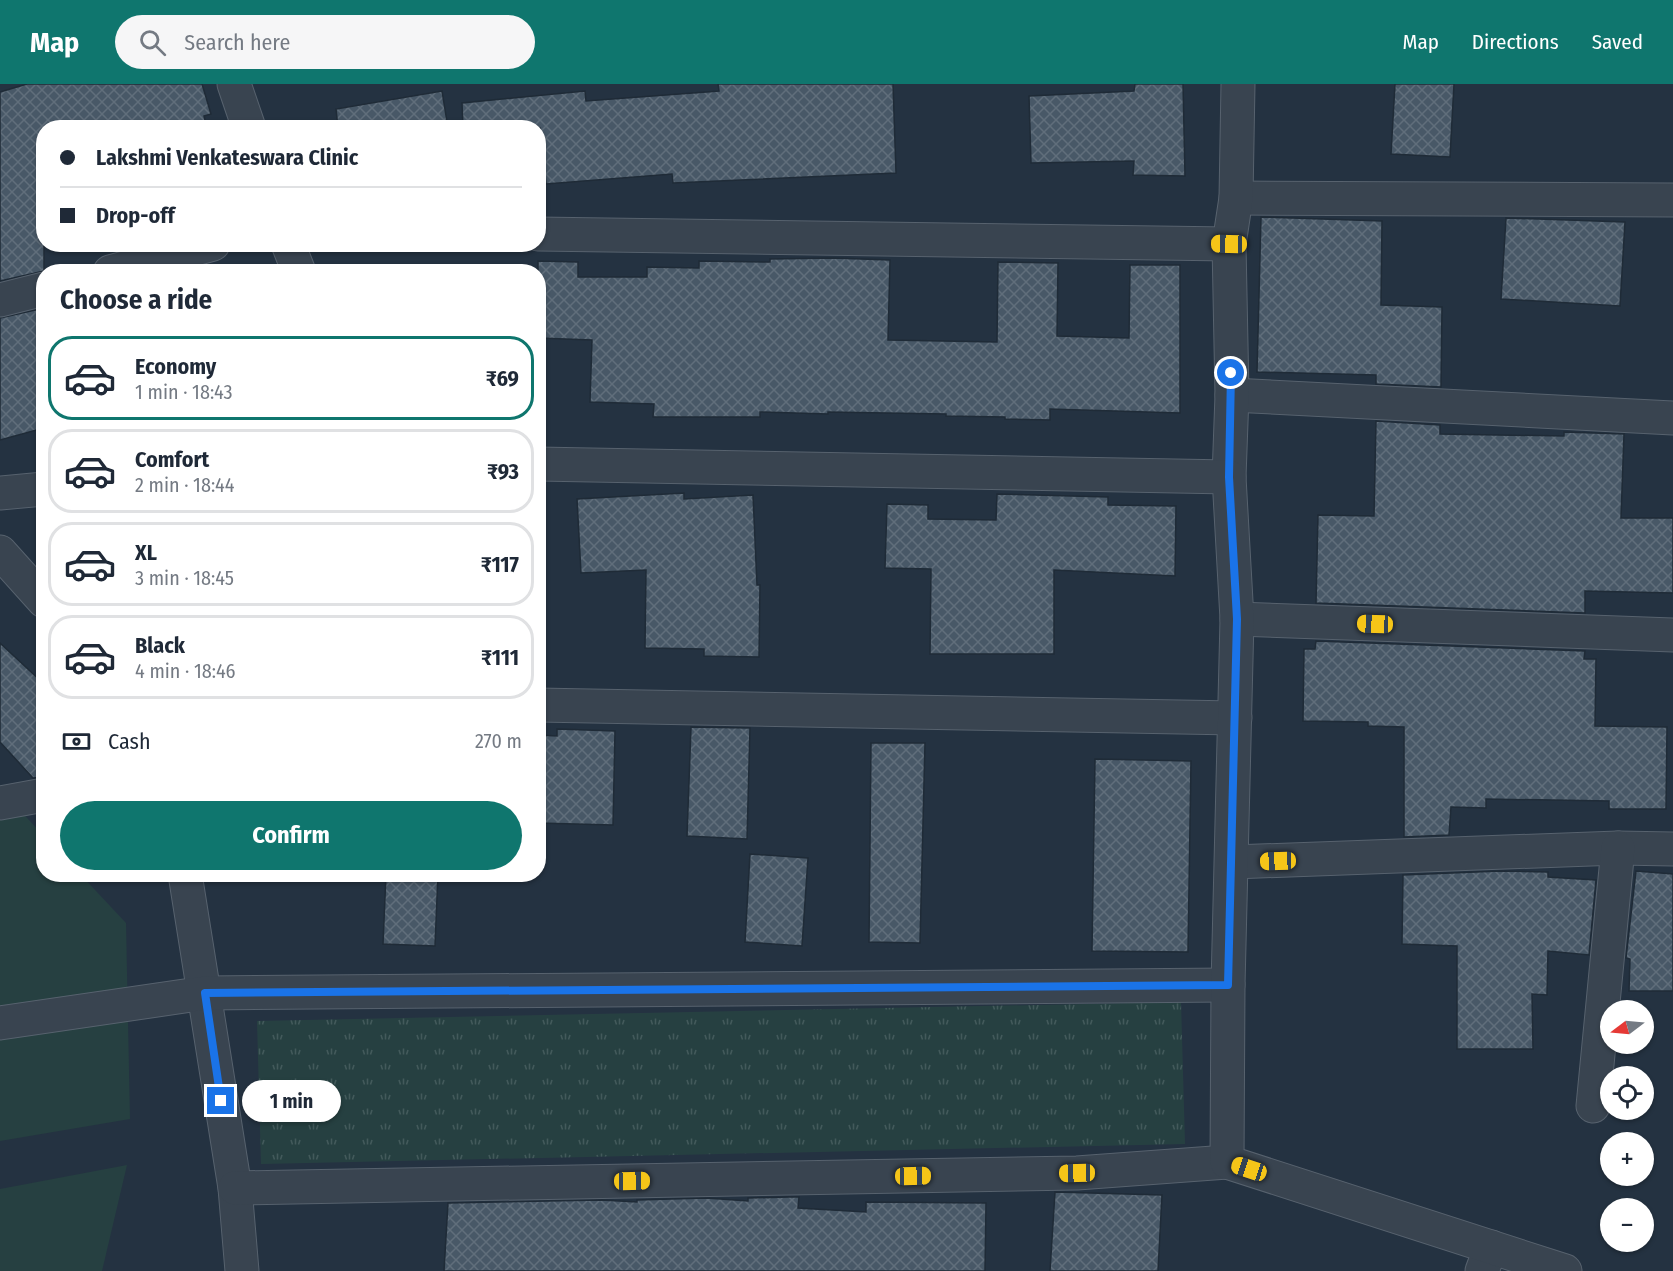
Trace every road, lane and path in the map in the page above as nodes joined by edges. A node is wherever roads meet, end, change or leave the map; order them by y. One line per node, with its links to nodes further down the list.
1 (234, 84): 3 (street)
2 (1238, 84): 4 (street)
3 (246, 120)
4 (1236, 198): 5 (street); 7 (street)
5 (1673, 200)
6 (546, 234): 7 (street)
7 (1229, 244): 12 (street)
8 (184, 252): 9 (street)
9 (139, 264)
10 (36, 291): 11 (street)
11 (0, 300)
12 (1232, 395): 13 (street); 15 (street)
13 (1673, 418)
14 (546, 464): 15 (street)
15 (1229, 477): 20 (street)
16 (36, 490): 17 (street)
17 (0, 493)
18 (0, 552): 19 (street)
19 (36, 592)
20 (1237, 619): 21 (street); 23 (street)
21 (1673, 635)
22 (546, 705): 23 (street)
23 (1235, 718): 28 (street)
24 (36, 796): 25 (street)
25 (0, 803)
26 (1618, 848): 27 (street); 28 (street); 33 (street)
27 (1673, 849)
28 (1233, 862): 30 (street)
29 (186, 882): 31 (street)
30 (1228, 985): 31 (street); 34 (street)
31 (205, 993): 32 (street); 35 (street)
32 (0, 1023)
33 (1593, 1106)
34 (1227, 1162): 35 (street); 36 (street)
35 (235, 1188): 37 (street)
36 (1486, 1259): 38 (street)
37 (242, 1271)
38 (1565, 1271)

